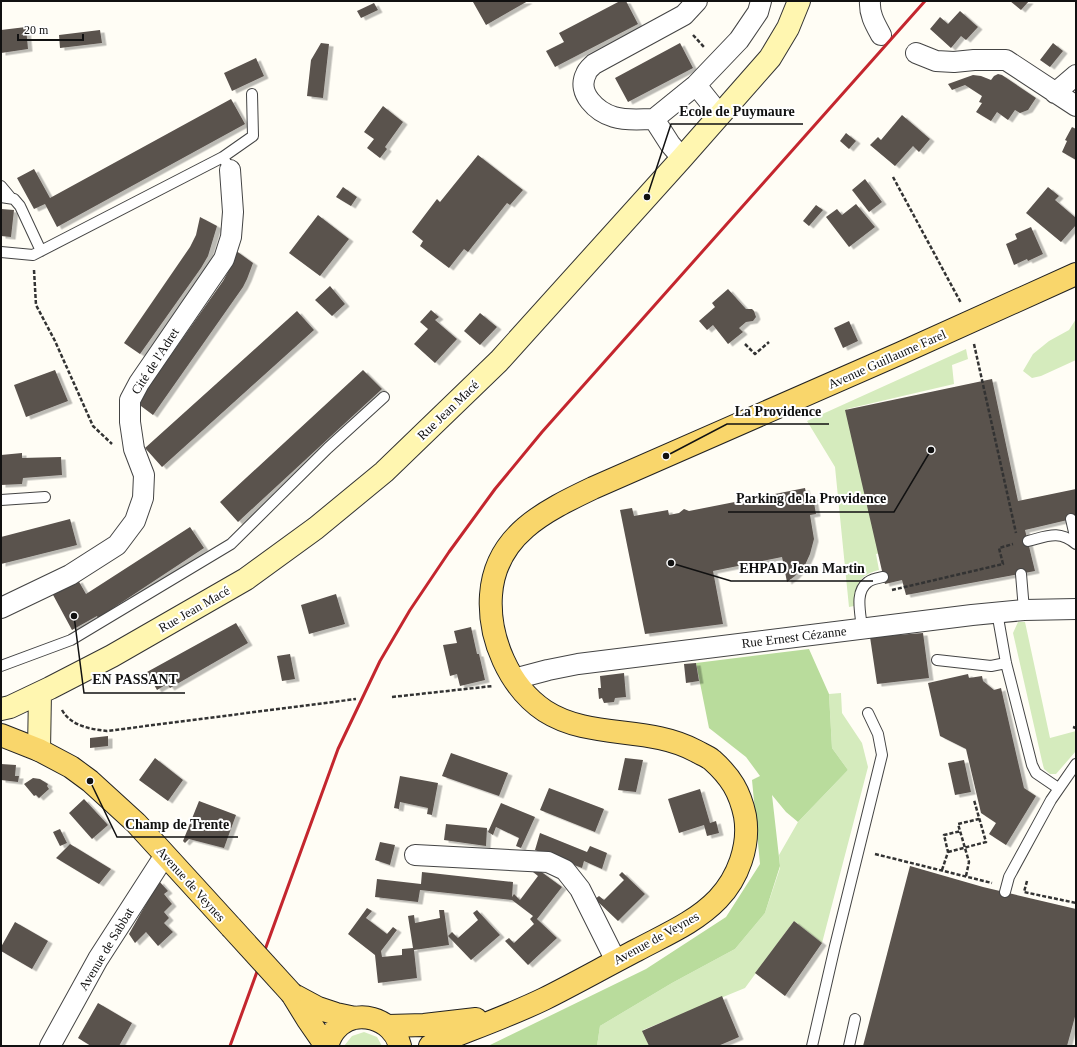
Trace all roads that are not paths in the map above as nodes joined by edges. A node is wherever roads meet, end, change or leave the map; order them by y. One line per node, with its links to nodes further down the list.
1 (762, 1): 8 (street)
2 (798, 1): 12 (main road, Rue Jean Macé)
3 (870, 1): 5 (street)
4 (690, 8): 13 (street)
5 (881, 35)
6 (916, 53): 9 (street)
7 (1076, 75): 9 (street)
8 (696, 86): 12 (street); 13 (street)
9 (1054, 93): 11 (street)
10 (252, 94): 15 (lane)
11 (1076, 106)
12 (720, 115): 14 (main road, Rue Jean Macé)
13 (654, 119): 14 (street)
14 (682, 158): 39 (main road, Rue Jean Macé)
15 (227, 164): 19 (lane); 30 (street, Cité de l'Adret)
16 (1, 186): 17 (lane)
17 (6, 198): 19 (lane)
18 (1, 252): 19 (lane)
19 (37, 253)
20 (1076, 274): 38 (main road, Avenue Guillaume Farel)
21 (384, 397): 37 (lane)
22 (45, 497): 23 (lane)
23 (1, 500)
24 (1071, 519): 26 (lane)
25 (1028, 541): 27 (lane)
26 (1076, 541)
27 (1076, 544)
28 (1021, 574): 32 (lane)
29 (883, 577): 34 (lane)
30 (1, 608)
31 (1076, 609): 32 (street, Rue Ernest Cézanne)
32 (1024, 610): 33 (street, Rue Ernest Cézanne)
33 (997, 612): 34 (street, Rue Ernest Cézanne); 36 (lane)
34 (862, 629): 38 (street, Rue Ernest Cézanne)
35 (937, 660): 36 (lane)
36 (1006, 663): 45 (lane)
37 (1, 666)
38 (514, 679): 49 (main road, Avenue de Veynes)
39 (45, 691): 40 (main road, Rue Jean Macé); 43 (main road)
40 (1, 709)
41 (868, 713): 59 (lane)
42 (1, 735): 43 (main road, Avenue de Veynes)
43 (39, 750): 47 (main road, Avenue de Veynes)
44 (1076, 764): 45 (lane)
45 (1058, 788): 48 (lane)
46 (415, 854): 49 (street)
47 (165, 855): 50 (main road, Avenue de Veynes, bridge); 55 (street, Avenue de Sabbat)
48 (1005, 892)
49 (616, 961): 51 (main road, Avenue de Veynes)
50 (292, 994): 52 (main road, Avenue de Veynes); 56 (main road, Avenue de Veynes)
51 (510, 1014): 54 (main road, Avenue de Veynes); 58 (main road, Avenue de Veynes)
52 (355, 1018): 54 (main road, Avenue de Veynes); 56 (main road)
53 (855, 1019): 60 (lane)
54 (388, 1026): 57 (main road)
55 (50, 1046)
56 (326, 1046)
57 (400, 1046)
58 (430, 1046)
59 (812, 1046)
60 (849, 1046)

